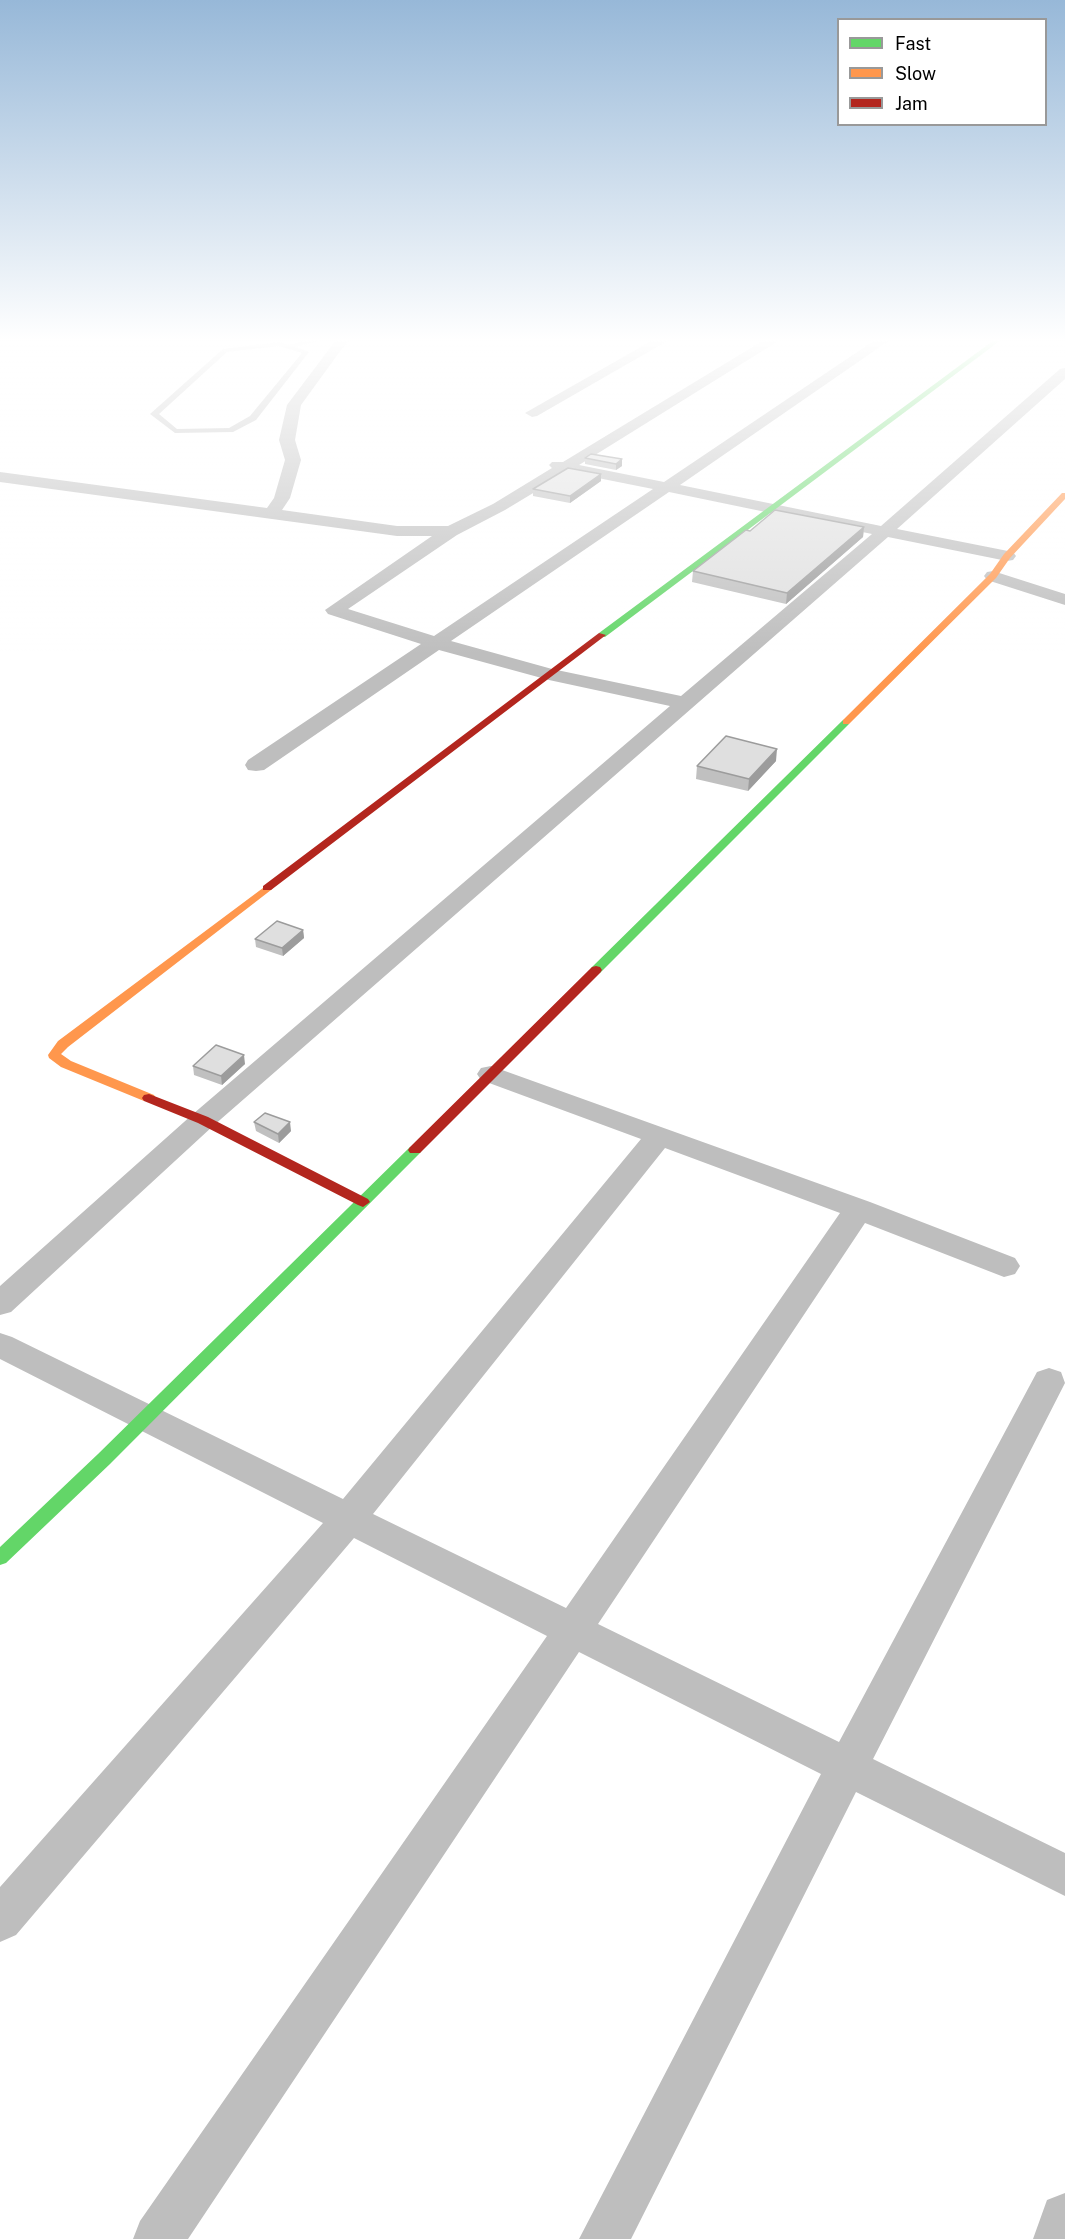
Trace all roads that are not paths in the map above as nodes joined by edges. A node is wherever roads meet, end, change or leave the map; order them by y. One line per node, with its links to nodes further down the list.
1 (288, 444): 12 (street)
2 (604, 444): 7 (street)
3 (729, 444): 9 (street)
4 (857, 444): 11 (street)
5 (983, 444): 13 (street)
6 (537, 462): 7 (street)
7 (567, 467): 9 (street); 14 (street)
8 (0, 477): 12 (street)
9 (668, 486): 11 (street); 18 (street)
10 (1065, 495): 15 (street)
11 (773, 507): 13 (street); 19 (street)
12 (272, 514): 14 (street)
13 (886, 530): 15 (street); 20 (street)
14 (451, 531): 18 (street)
15 (1007, 556): 16 (street)
16 (993, 576): 17 (street); 22 (street)
17 (1065, 600)
18 (436, 643): 19 (street); 21 (street)
19 (549, 674): 20 (street); 23 (street)
20 (684, 703): 23 (street)
21 (256, 765)
22 (491, 1074): 24 (street); 25 (street)
23 (204, 1120): 25 (street); 28 (street)
24 (659, 1136): 26 (street); 32 (street)
25 (363, 1202): 31 (street)
26 (859, 1209): 27 (street); 34 (street)
27 (1004, 1266)
28 (0, 1304)
29 (0, 1345): 31 (street)
30 (1049, 1381): 35 (street)
31 (146, 1417): 32 (street); 33 (street)
32 (348, 1519): 34 (street); 37 (street)
33 (0, 1558)
34 (574, 1630): 35 (street); 39 (street)
35 (847, 1767): 36 (street); 40 (street)
36 (1065, 1875)
37 (0, 1920)
38 (1065, 2218): 41 (street)
39 (158, 2239)
40 (604, 2239)
41 (1058, 2239)

